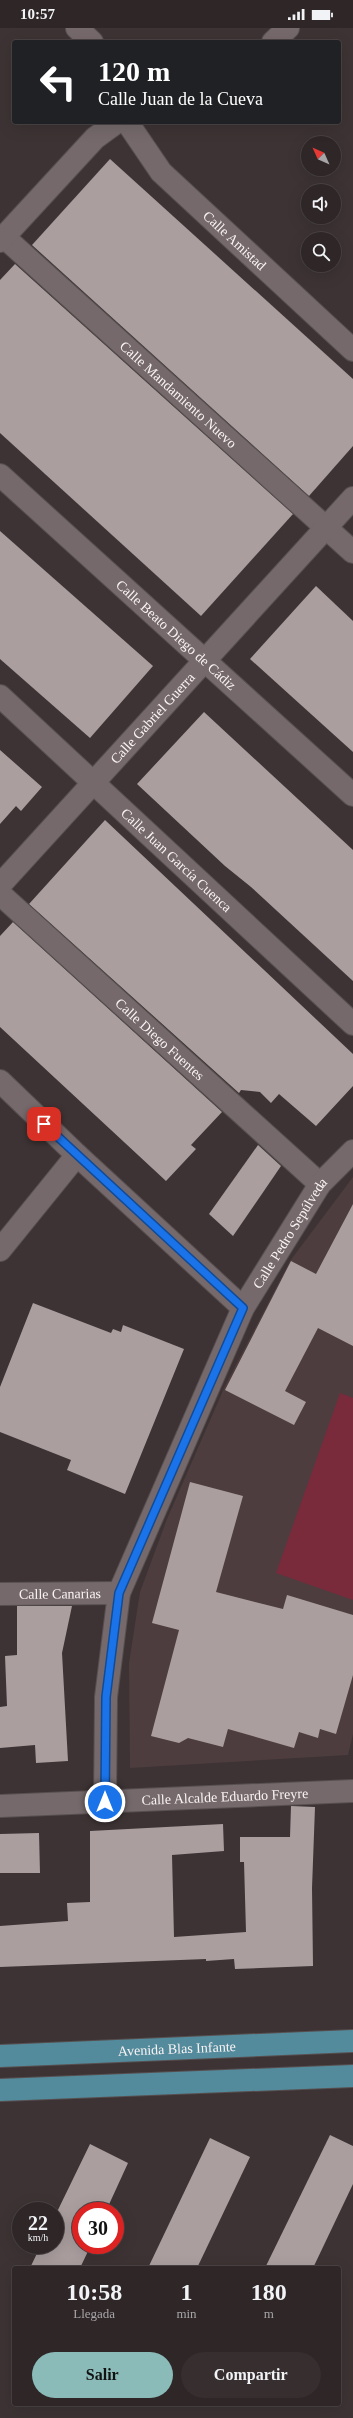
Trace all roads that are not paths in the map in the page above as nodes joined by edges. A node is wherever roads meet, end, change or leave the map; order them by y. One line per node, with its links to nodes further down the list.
1 (77, 28): 3 (street)
2 (288, 28): 4 (street)
3 (90, 40)
4 (275, 40)
5 (114, 124): 7 (street)
6 (128, 124): 8 (street, Calle Amistad)
7 (2, 239): 11 (street, Calle Mandamiento Nuevo)
8 (353, 350)
9 (0, 475): 13 (street, Calle Beato Diego de Cádiz)
10 (353, 498): 11 (street, Calle Gabriel Guerra)
11 (326, 528): 12 (street, Calle Mandamiento Nuevo); 13 (street, Calle Gabriel Guerra)
12 (353, 552)
13 (206, 661): 15 (street, Calle Gabriel Guerra); 16 (street, Calle Beato Diego de Cádiz)
14 (0, 696): 15 (street, Calle Juan García Cuenca)
15 (93, 781): 17 (street, Calle Gabriel Guerra); 19 (street, Calle Juan García Cuenca)
16 (353, 795)
17 (0, 885)
18 (0, 894): 23 (street, Calle Diego Fuentes)
19 (353, 1024)
20 (0, 1081): 22 (street)
21 (353, 1151): 23 (street, Calle Pedro Sepúlveda)
22 (77, 1155): 24 (street); 25 (street)
23 (320, 1184): 25 (street, Calle Pedro Sepúlveda)
24 (0, 1250)
25 (243, 1308): 26 (street, Calle Pedro Sepúlveda)
26 (119, 1593): 27 (street, Calle Canarias); 29 (street, Calle Pedro Sepúlveda)
27 (0, 1594)
28 (353, 1791): 29 (street, Calle Alcalde Eduardo Freyre)
29 (105, 1802): 30 (street, Calle Alcalde Eduardo Freyre)
30 (0, 1806)
31 (353, 2041): 32 (main road, Avenida Blas Infante)
32 (0, 2056)
33 (353, 2076): 34 (main road)
34 (0, 2090)

